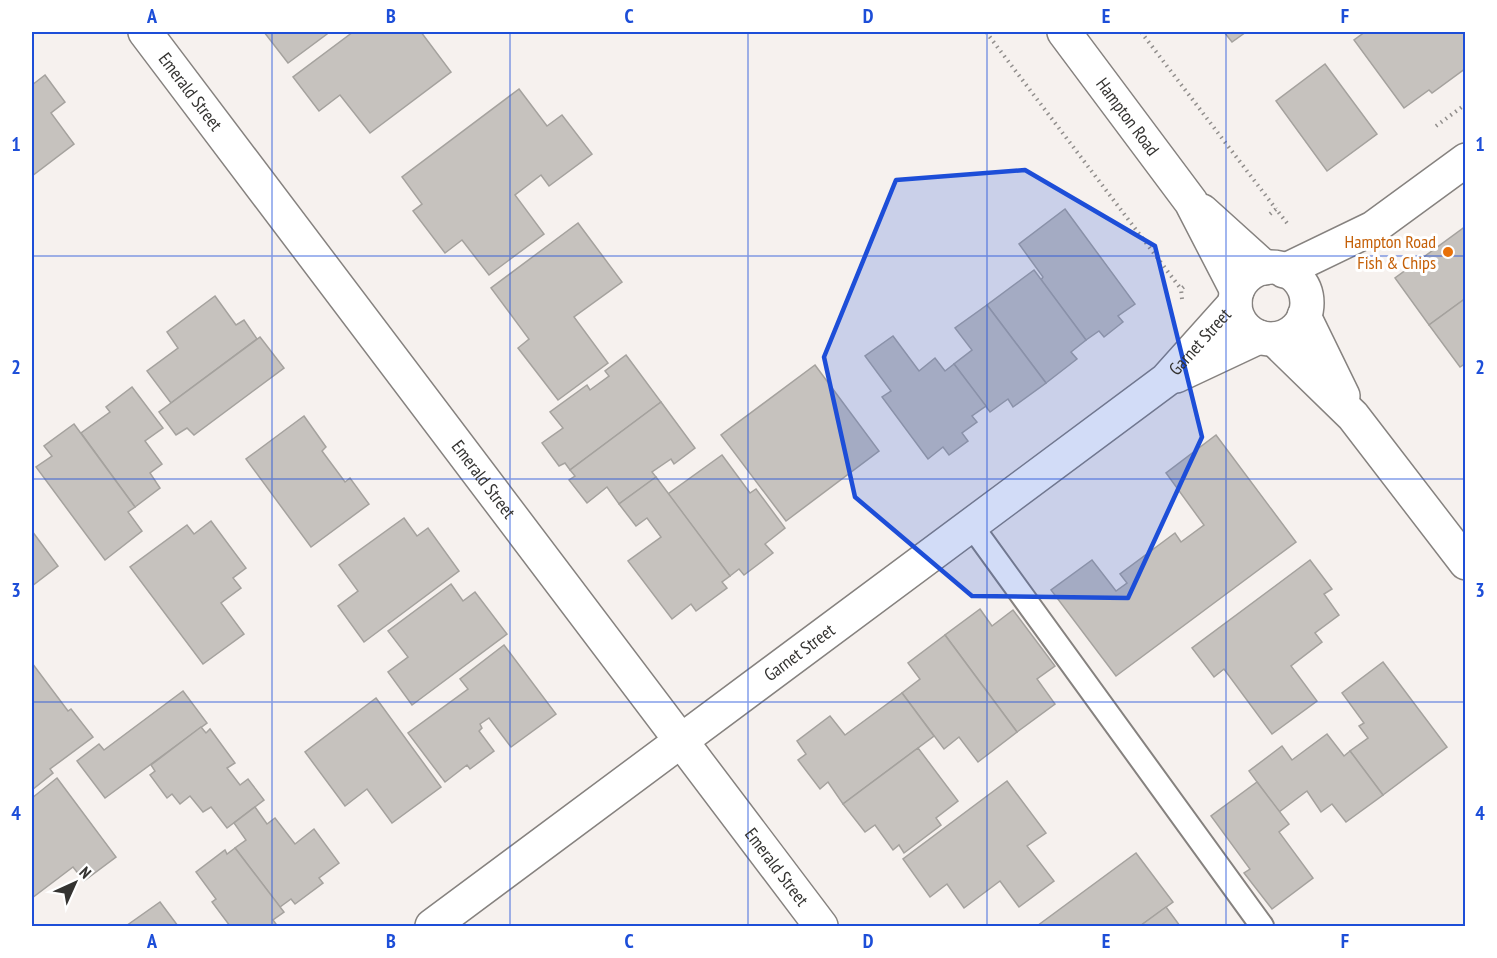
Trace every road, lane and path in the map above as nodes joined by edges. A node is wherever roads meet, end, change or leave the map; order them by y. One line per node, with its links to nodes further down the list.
1 (145, 32): 18 (street, Emerald Street)
2 (986, 32): 10 (path)
3 (1064, 32): 6 (street, Hampton Road)
4 (1141, 32): 7 (path)
5 (1466, 160): 8 (street)
6 (1191, 202): 9 (street, Hampton Road); 11 (street, Hampton Road)
7 (1276, 209)
8 (1373, 228): 9 (street); 12 (street)
9 (1274, 269): 11 (street); 12 (street)
10 (1181, 289)
11 (1236, 297): 13 (street); 14 (street, Garnet Street)
12 (1305, 308): 13 (street); 15 (street)
13 (1267, 338): 14 (street, Garnet Street); 15 (street)
14 (1167, 380): 16 (street, Garnet Street)
15 (1353, 416): 17 (street)
16 (971, 525): 18 (street, Garnet Street); 21 (lane)
17 (1466, 563)
18 (681, 742): 19 (street, Garnet Street); 20 (street, Emerald Street)
19 (432, 927)
20 (820, 927)
21 (1262, 927)

